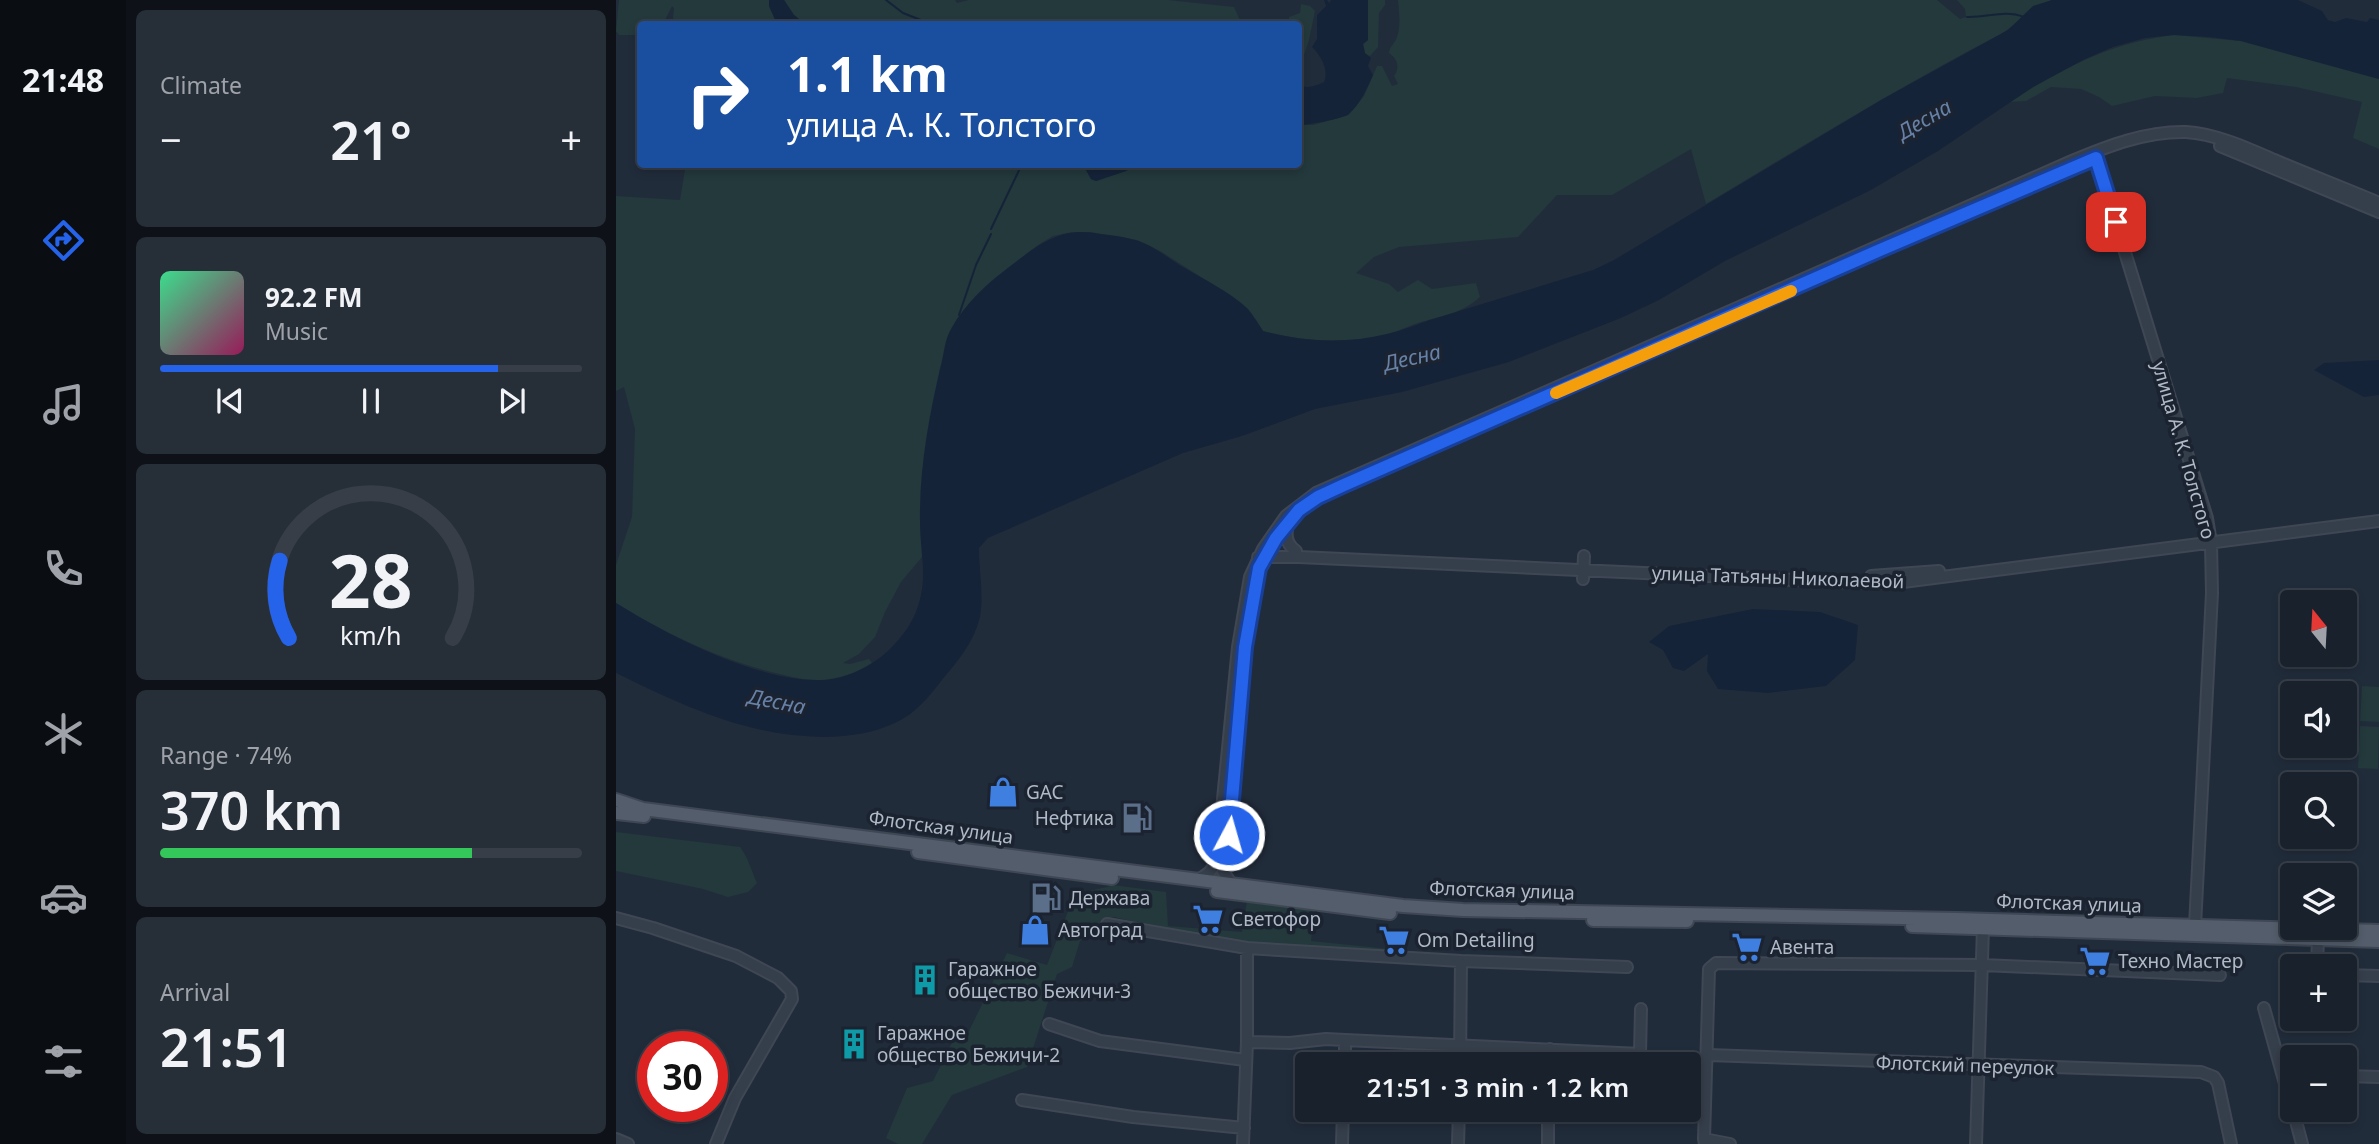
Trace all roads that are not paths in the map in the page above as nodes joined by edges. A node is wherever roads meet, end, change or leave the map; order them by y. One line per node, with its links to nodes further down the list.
1 (2095, 155): 2 (street); 3 (street); 5 (street); 7 (street, улица А. К. Толстого); 9 (street)
2 (2379, 203)
3 (2379, 212)
4 (2379, 515): 7 (street, улица Татьяны Николаевой)
5 (1290, 520): 8 (street); 9 (street)
6 (2379, 521): 7 (street, улица Татьяны Николаевой)
7 (2211, 540): 8 (street, улица Татьяны Николаевой); 17 (street, улица А. К. Толстого)
8 (1295, 554): 9 (street, улица Татьяны Николаевой)
9 (1263, 555): 13 (street); 14 (street)
10 (616, 800): 11 (main road)
11 (631, 810): 12 (main road); 13 (main road, Флотская улица); 18 (main road, Флотская улица)
12 (616, 813)
13 (1195, 880): 14 (main road, Флотская улица)
14 (1232, 884): 17 (main road, Флотская улица)
15 (616, 918): 55 (street)
16 (1107, 924): 23 (street)
17 (2195, 926): 19 (main road, Флотская улица)
18 (1983, 928): 20 (main road, Флотская улица); 25 (street)
19 (2379, 931)
20 (2280, 938)
21 (2348, 940): 22 (main road, Флотская улица)
22 (2379, 941)
23 (1247, 948): 24 (street); 34 (street)
24 (1461, 961): 26 (street); 35 (street)
25 (1982, 965): 27 (street); 41 (street); 43 (street)
26 (1627, 967)
27 (2220, 975)
28 (2357, 975): 29 (street)
29 (2379, 976)
30 (2264, 1008): 40 (street)
31 (1641, 1009): 36 (street)
32 (1049, 1024): 42 (street)
33 (1346, 1040): 34 (street); 35 (street); 37 (street)
34 (1247, 1042): 42 (street)
35 (1461, 1045): 36 (street); 38 (street)
36 (1550, 1049): 39 (street)
37 (1346, 1052)
38 (1461, 1052)
39 (1550, 1052)
40 (2280, 1052)
41 (1708, 1055): 43 (street, Флотский переулок); 53 (street)
42 (1245, 1060): 51 (street)
43 (1978, 1066): 61 (street); 62 (street, Флотский переулок)
44 (2357, 1076): 45 (street)
45 (2379, 1077)
46 (1022, 1100): 51 (street)
47 (1343, 1122): 57 (street)
48 (1459, 1122): 58 (street)
49 (1548, 1122): 59 (street)
50 (2296, 1122): 63 (street)
51 (1244, 1128): 56 (street)
52 (616, 1139): 54 (street)
53 (1704, 1141): 60 (street)
54 (628, 1144)
55 (716, 1144)
56 (1243, 1144)
57 (1342, 1144)
58 (1458, 1144)
59 (1548, 1144)
60 (1730, 1144)
61 (1976, 1144)
62 (2231, 1144)
63 (2302, 1144)

